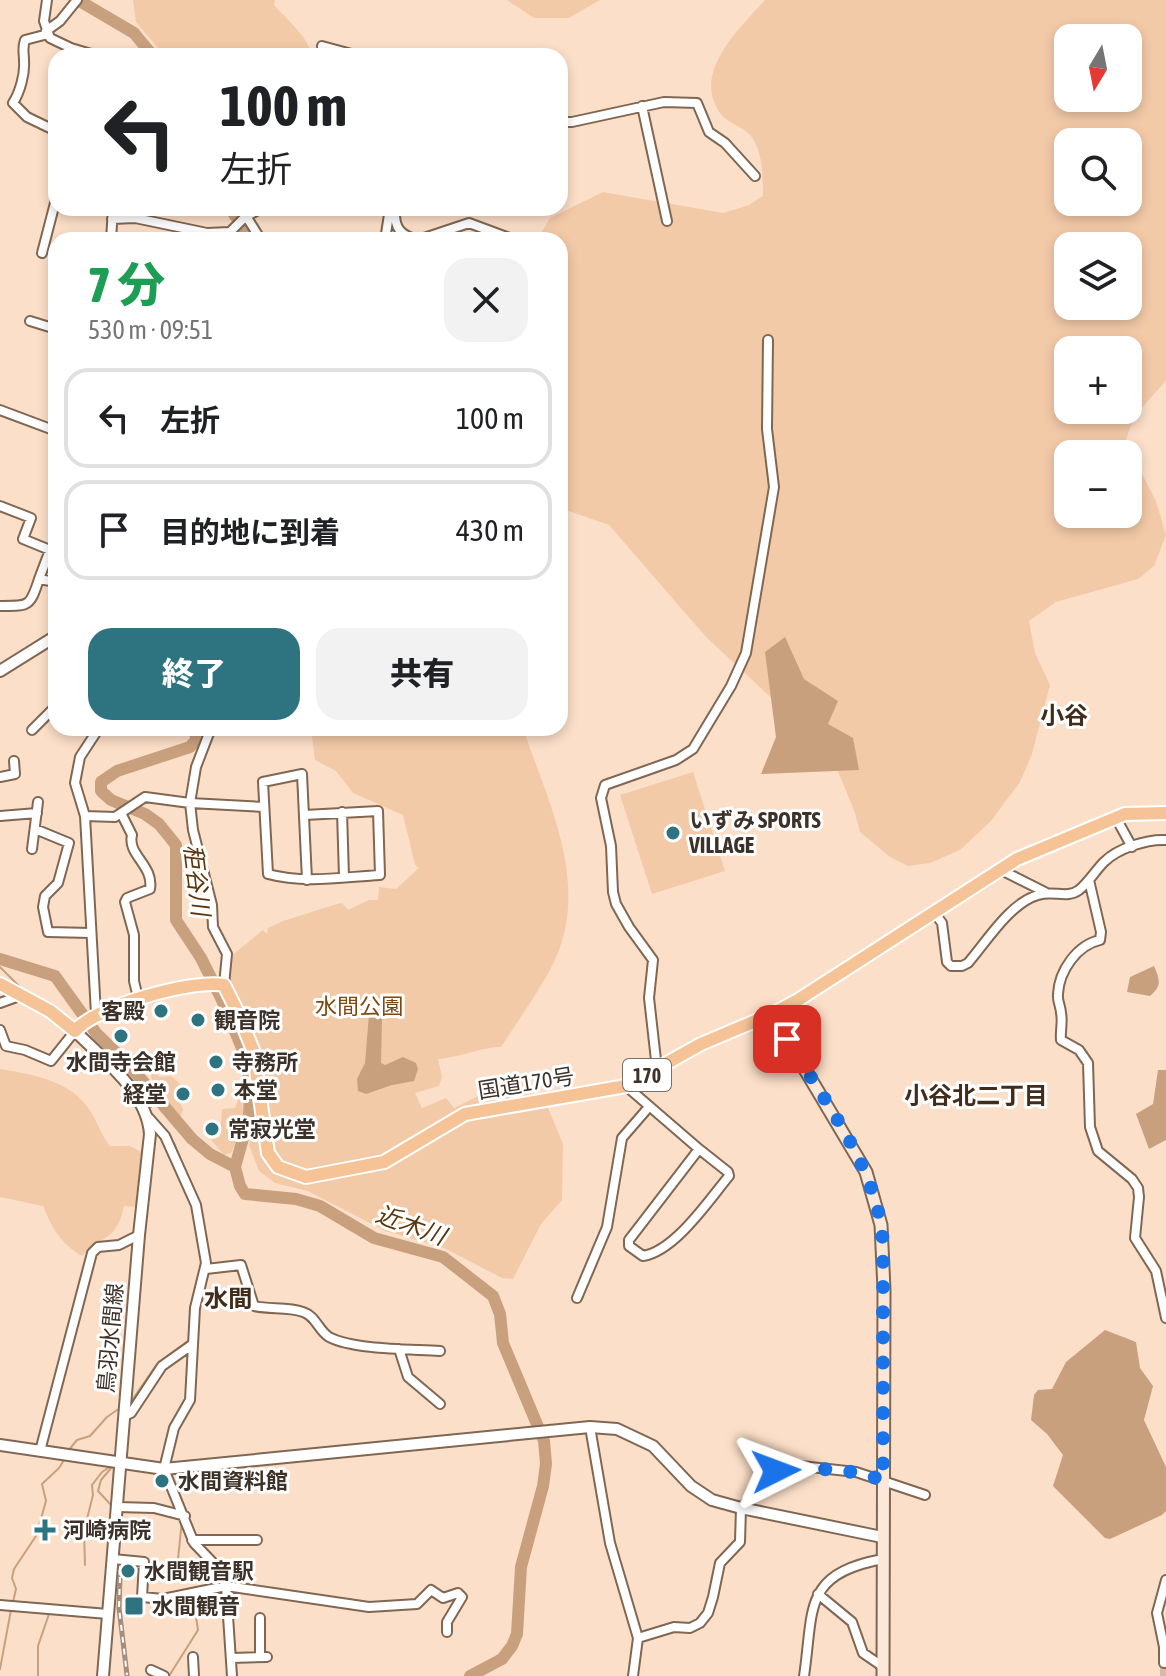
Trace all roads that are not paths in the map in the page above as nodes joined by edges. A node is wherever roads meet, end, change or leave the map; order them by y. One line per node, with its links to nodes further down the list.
1 (47, 0): 3 (street)
2 (75, 3): 3 (street)
3 (47, 32): 5 (street); 9 (street)
4 (322, 46): 6 (street)
5 (73, 48)
6 (329, 48)
7 (642, 106): 8 (street); 10 (street); 15 (street)
8 (568, 122)
9 (48, 127)
10 (755, 176)
11 (52, 216): 22 (street)
12 (112, 216): 14 (street)
13 (246, 217): 18 (street); 19 (street)
14 (112, 219): 16 (street); 17 (street)
15 (667, 221)
16 (111, 232)
17 (202, 232)
18 (235, 232)
19 (256, 232)
20 (442, 232): 21 (street)
21 (493, 232)
22 (42, 253)
23 (30, 321): 24 (street)
24 (48, 327)
25 (768, 340): 73 (street)
26 (0, 410): 27 (street)
27 (48, 428)
28 (0, 506): 29 (street)
29 (48, 549)
30 (48, 555): 31 (street)
31 (39, 579): 32 (street); 33 (street)
32 (48, 581)
33 (0, 606)
34 (48, 641): 35 (street)
35 (0, 671)
36 (48, 714): 37 (street)
37 (32, 730)
38 (94, 736): 51 (street)
39 (208, 736): 43 (street)
40 (14, 761): 41 (street)
41 (0, 777)
42 (38, 802): 46 (street)
43 (190, 803): 44 (street); 48 (street); 65 (street)
44 (264, 807): 49 (street); 59 (street)
45 (342, 812): 49 (street); 58 (street); 58 (street)
46 (37, 813): 50 (street); 53 (street)
47 (1166, 813): 52 (highway, 国道170号 / 170)
48 (122, 815): 51 (street); 67 (street)
49 (305, 815): 59 (street)
50 (0, 816)
51 (85, 816): 63 (street)
52 (1116, 818): 55 (street); 57 (highway, 国道170号 / 170)
53 (35, 829): 56 (street); 63 (street)
54 (1166, 840): 55 (street)
55 (1132, 847): 60 (street)
56 (32, 849)
57 (999, 869): 61 (street); 62 (highway, 国道170号 / 170)
58 (344, 877): 59 (street)
59 (307, 880)
60 (1089, 880): 61 (street); 81 (street)
61 (1046, 892): 62 (street)
62 (933, 911): 69 (highway, 国道170号 / 170)
63 (91, 933): 70 (street)
64 (0, 984): 66 (highway)
65 (222, 985): 67 (highway); 74 (highway, 国道170号 / 170)
66 (23, 995): 68 (street); 71 (highway)
67 (138, 998): 70 (highway)
68 (0, 1003)
69 (772, 1014): 73 (highway, 国道170号 / 170); 92 (main road)
70 (95, 1015): 71 (highway)
71 (77, 1028): 72 (street); 76 (street)
72 (0, 1030)
73 (657, 1069): 74 (highway, 国道170号 / 170)
74 (626, 1086): 75 (street)
75 (648, 1108): 77 (street); 80 (street)
76 (149, 1118): 78 (street, 鳥羽水間線); 79 (street)
77 (699, 1149): 77 (street)
78 (139, 1235): 86 (street, 鳥羽水間線); 89 (street)
79 (206, 1269): 82 (street); 83 (street)
80 (577, 1298)
81 (1166, 1318)
82 (193, 1344): 86 (street); 91 (street)
83 (399, 1349): 84 (street); 85 (street)
84 (440, 1351)
85 (440, 1404)
86 (124, 1416): 90 (street, 鳥羽水間線)
87 (590, 1427): 91 (street); 95 (street); 109 (street)
88 (0, 1445): 89 (street)
89 (40, 1451): 90 (street)
90 (120, 1463): 91 (street); 94 (street, 鳥羽水間線)
91 (164, 1469): 96 (street)
92 (883, 1480): 93 (street); 95 (street); 97 (main road)
93 (925, 1495)
94 (117, 1507): 96 (street); 100 (street, 鳥羽水間線)
95 (741, 1508): 97 (street); 109 (street)
96 (185, 1516): 98 (street)
97 (882, 1537): 101 (main road)
98 (192, 1540): 99 (street); 103 (street)
99 (257, 1540)
100 (113, 1559): 103 (street); 106 (street, 鳥羽水間線)
101 (883, 1559): 104 (street); 115 (main road)
102 (1166, 1580): 110 (street)
103 (226, 1586): 108 (street); 112 (street)
104 (818, 1594): 115 (street); 121 (street)
105 (0, 1605): 106 (street)
106 (108, 1614): 116 (street, 鳥羽水間線)
107 (260, 1618): 112 (street)
108 (447, 1632)
109 (638, 1638): 120 (street)
110 (1165, 1646): 113 (street)
111 (193, 1657): 118 (street)
112 (231, 1658): 119 (street)
113 (1164, 1663)
114 (151, 1670): 117 (street)
115 (882, 1671)
116 (103, 1676)
117 (164, 1676)
118 (194, 1676)
119 (232, 1676)
120 (633, 1676)
121 (804, 1676)

